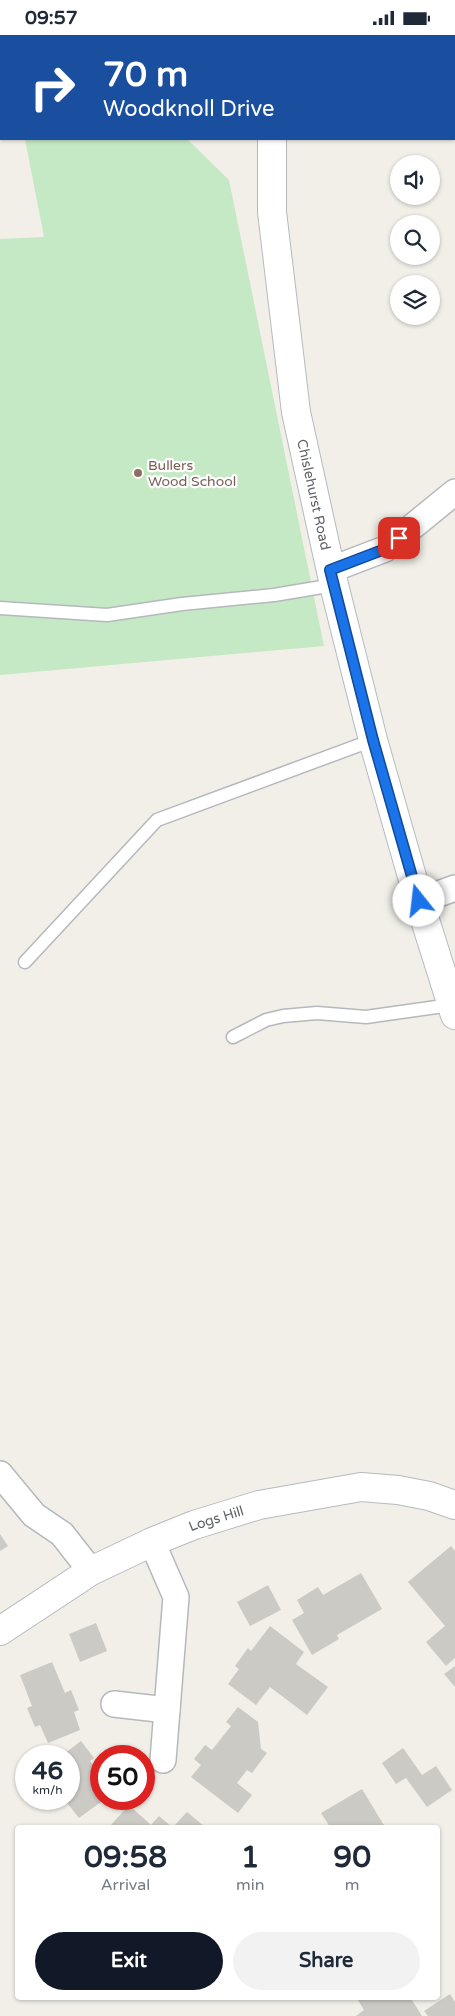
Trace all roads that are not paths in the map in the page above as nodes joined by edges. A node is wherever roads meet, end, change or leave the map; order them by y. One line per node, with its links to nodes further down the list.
1 (272, 140): 3 (main road, Chislehurst Road)
2 (455, 492): 3 (street)
3 (332, 577): 4 (lane); 5 (main road, Chislehurst Road)
4 (0, 608)
5 (373, 740): 7 (main road, Chislehurst Road); 8 (lane)
6 (455, 888): 7 (street)
7 (419, 901): 9 (main road, Chislehurst Road)
8 (25, 962)
9 (453, 1010): 10 (lane)
10 (232, 1037)
11 (0, 1474): 14 (street)
12 (455, 1505): 13 (main road, Logs Hill)
13 (152, 1542): 14 (main road, Logs Hill); 17 (street)
14 (91, 1571): 15 (main road, Logs Hill)
15 (0, 1631)
16 (114, 1704): 17 (street)
17 (166, 1710): 18 (street)
18 (162, 1760)

